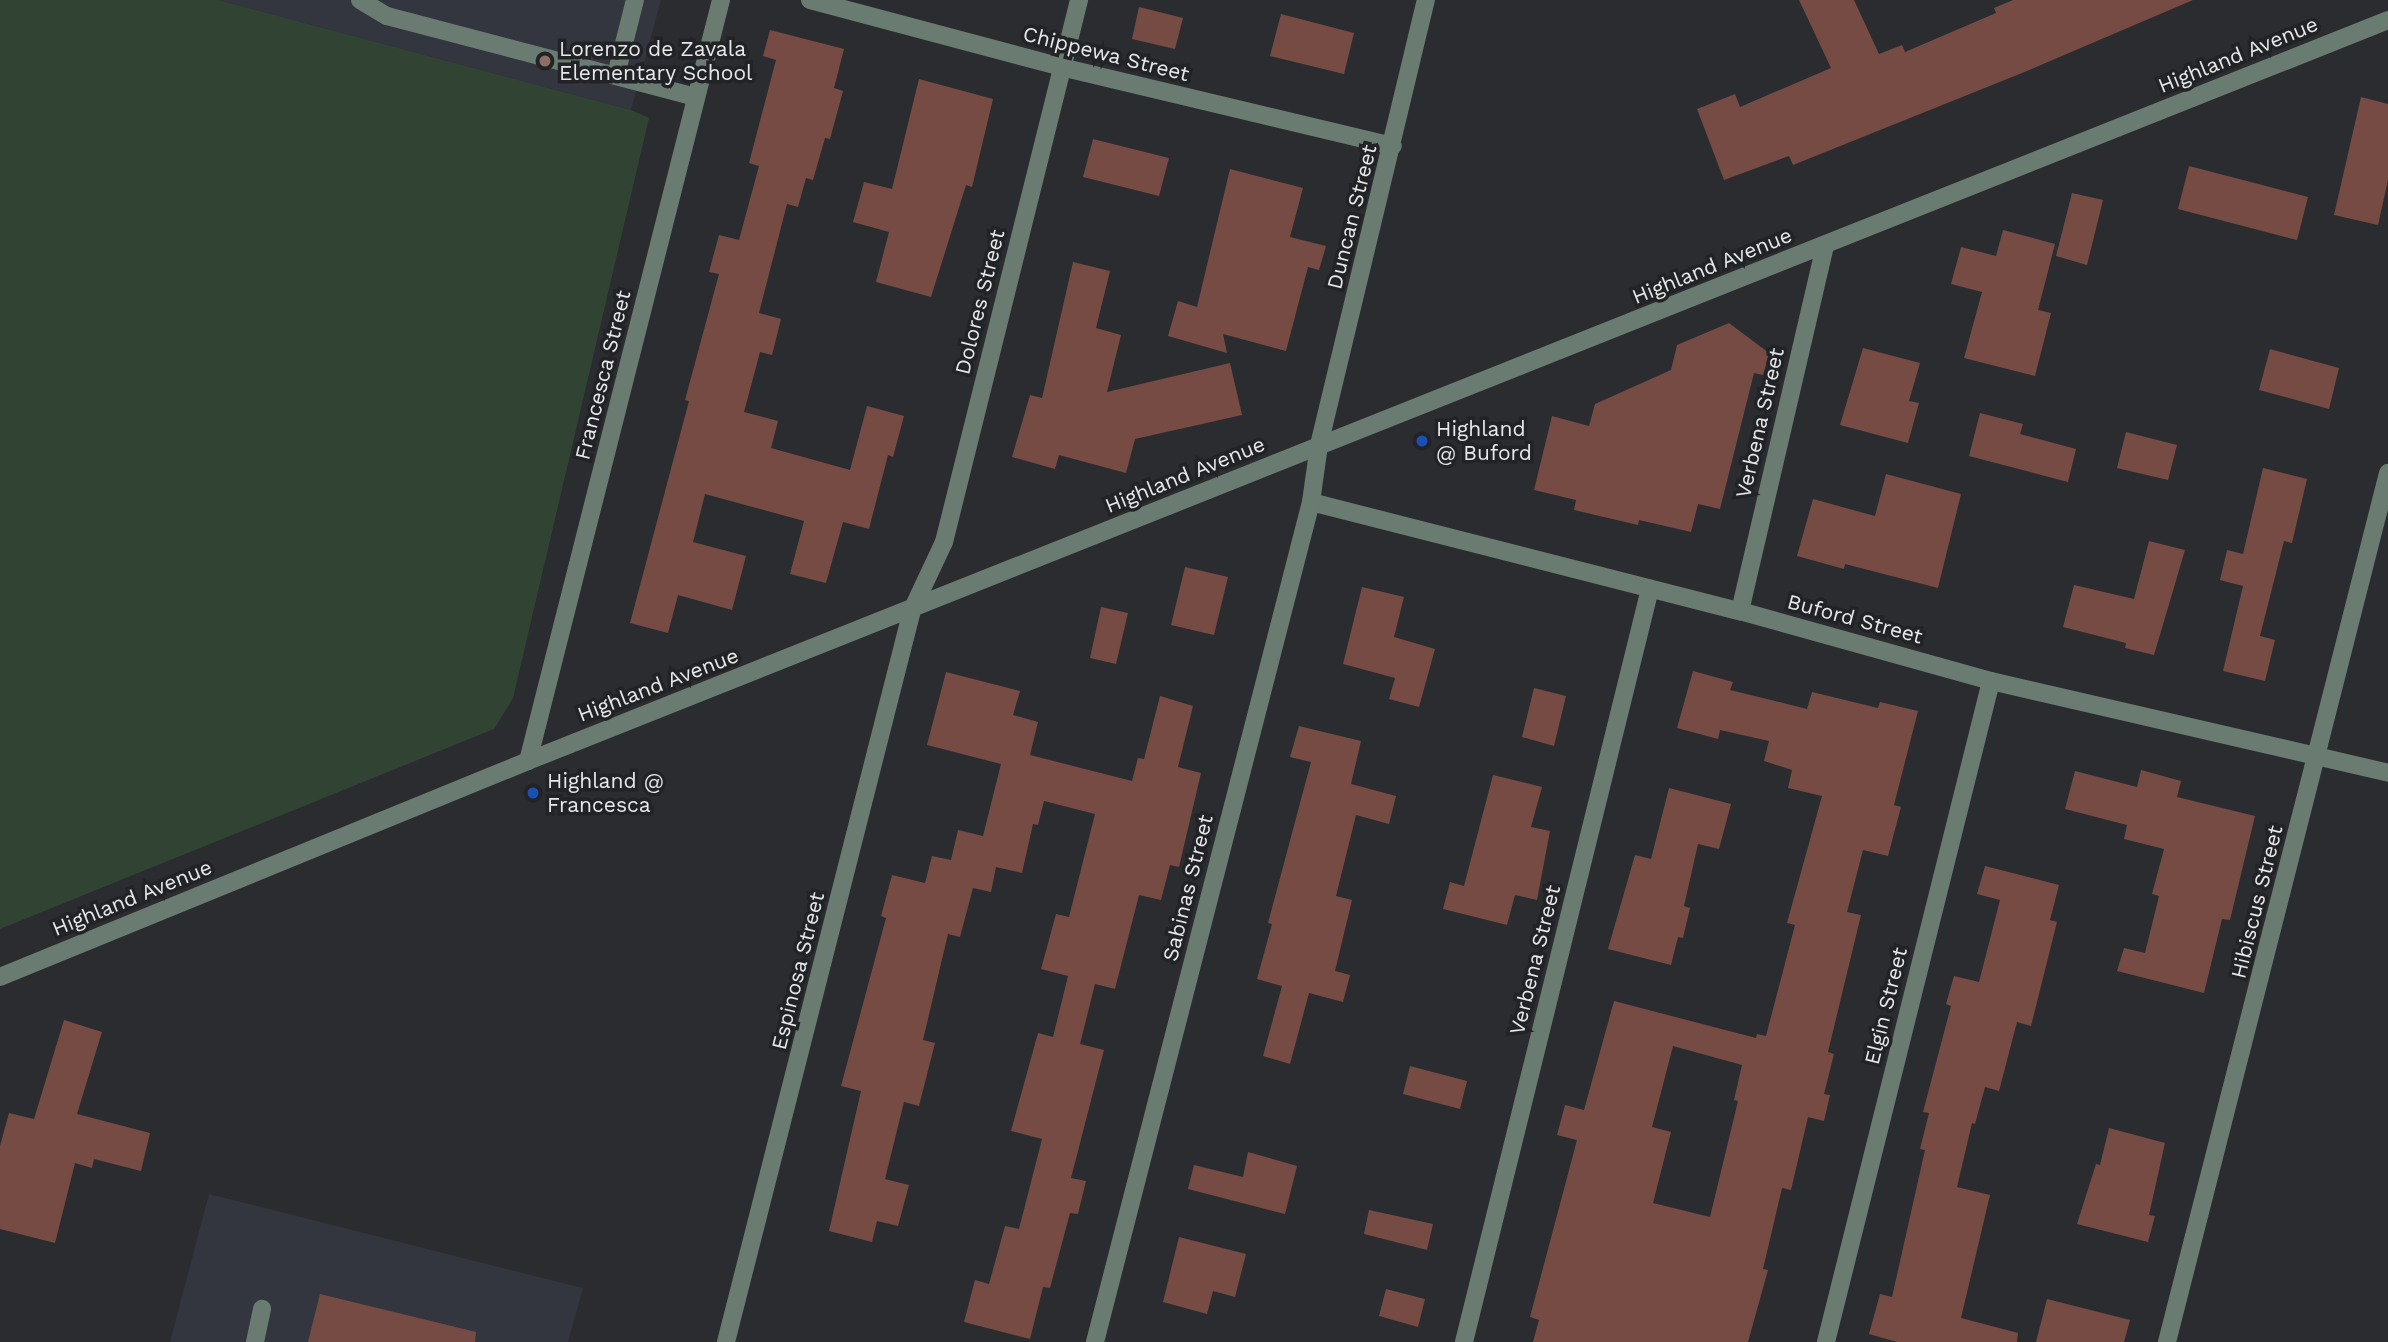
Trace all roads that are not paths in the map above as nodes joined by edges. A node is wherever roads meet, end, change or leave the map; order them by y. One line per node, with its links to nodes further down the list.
1 (360, 0): 9 (street)
2 (635, 0): 9 (street)
3 (721, 0): 10 (street, Francesca Street)
4 (810, 0): 8 (street, Chippewa Street)
5 (1079, 0): 8 (street, Dolores Street)
6 (1426, 0): 11 (street, Duncan Street)
7 (2388, 20): 12 (street, Highland Avenue)
8 (1061, 67): 11 (street, Chippewa Street); 17 (street, Dolores Street)
9 (617, 75): 10 (street)
10 (696, 97): 21 (street, Francesca Street)
11 (1393, 146): 13 (street, Duncan Street)
12 (1825, 246): 13 (street, Highland Avenue); 18 (street, Verbena Street)
13 (1319, 445): 15 (street, Sabinas Street); 17 (street, Highland Avenue)
14 (2388, 473): 20 (street, Hibiscus Street)
15 (1311, 502): 16 (street, Buford Street); 27 (street, Sabinas Street)
16 (1650, 589): 18 (street, Buford Street); 28 (street, Verbena Street)
17 (912, 610): 21 (street, Highland Avenue); 26 (street, Espinosa Street)
18 (1740, 611): 19 (street, Buford Street)
19 (1991, 681): 20 (street, Buford Street); 29 (street, Elgin Street)
20 (2319, 755): 22 (street, Buford Street); 30 (street, Hibiscus Street)
21 (528, 761): 23 (street, Highland Avenue)
22 (2388, 773)
23 (0, 977)
24 (262, 1309): 25 (street)
25 (254, 1342)
26 (726, 1342)
27 (1095, 1342)
28 (1464, 1342)
29 (1826, 1342)
30 (2167, 1342)

